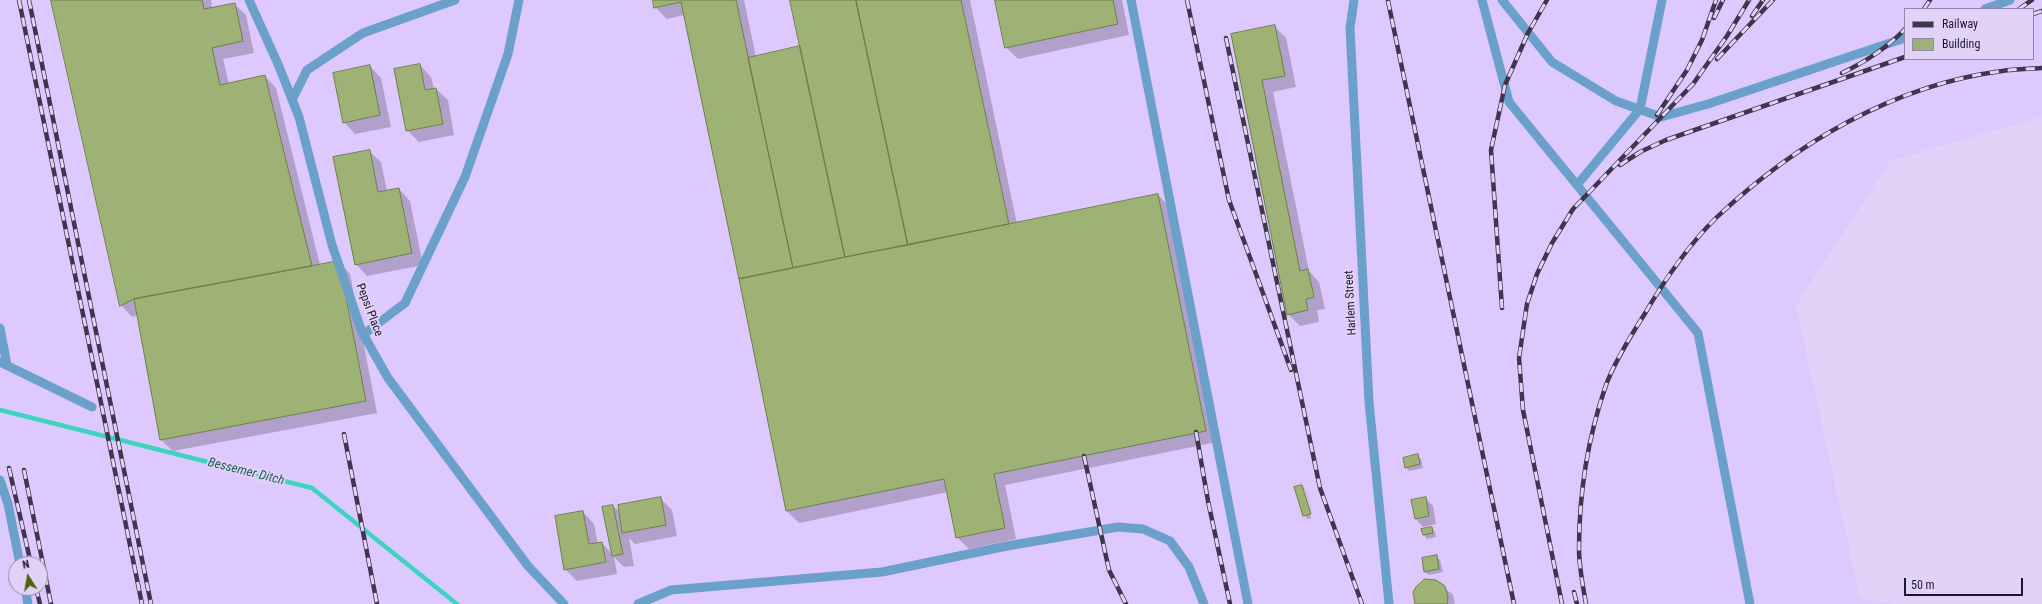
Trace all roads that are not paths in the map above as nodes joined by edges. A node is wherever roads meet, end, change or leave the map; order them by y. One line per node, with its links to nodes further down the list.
1 (249, 0): 12 (lane, Pepsi Place)
2 (455, 0): 12 (lane)
3 (518, 0): 16 (lane)
4 (1131, 0): 24 (lane)
5 (1354, 0): 25 (lane, Harlem Street)
6 (1482, 0): 14 (lane)
7 (1502, 0): 13 (lane)
8 (1662, 0): 13 (lane)
9 (2010, 0): 10 (lane)
10 (1988, 8)
11 (1904, 38): 13 (lane)
12 (292, 100): 16 (lane, Pepsi Place)
13 (1640, 109): 14 (lane)
14 (1577, 185): 26 (lane)
15 (0, 328): 17 (lane)
16 (364, 334): 21 (lane, Pepsi Place)
17 (4, 363): 18 (lane)
18 (92, 407)
19 (0, 480): 20 (lane)
20 (18, 556)
21 (564, 604)
22 (638, 604): 23 (lane)
23 (1204, 604)
24 (1248, 604)
25 (1389, 604)
26 (1750, 604)

